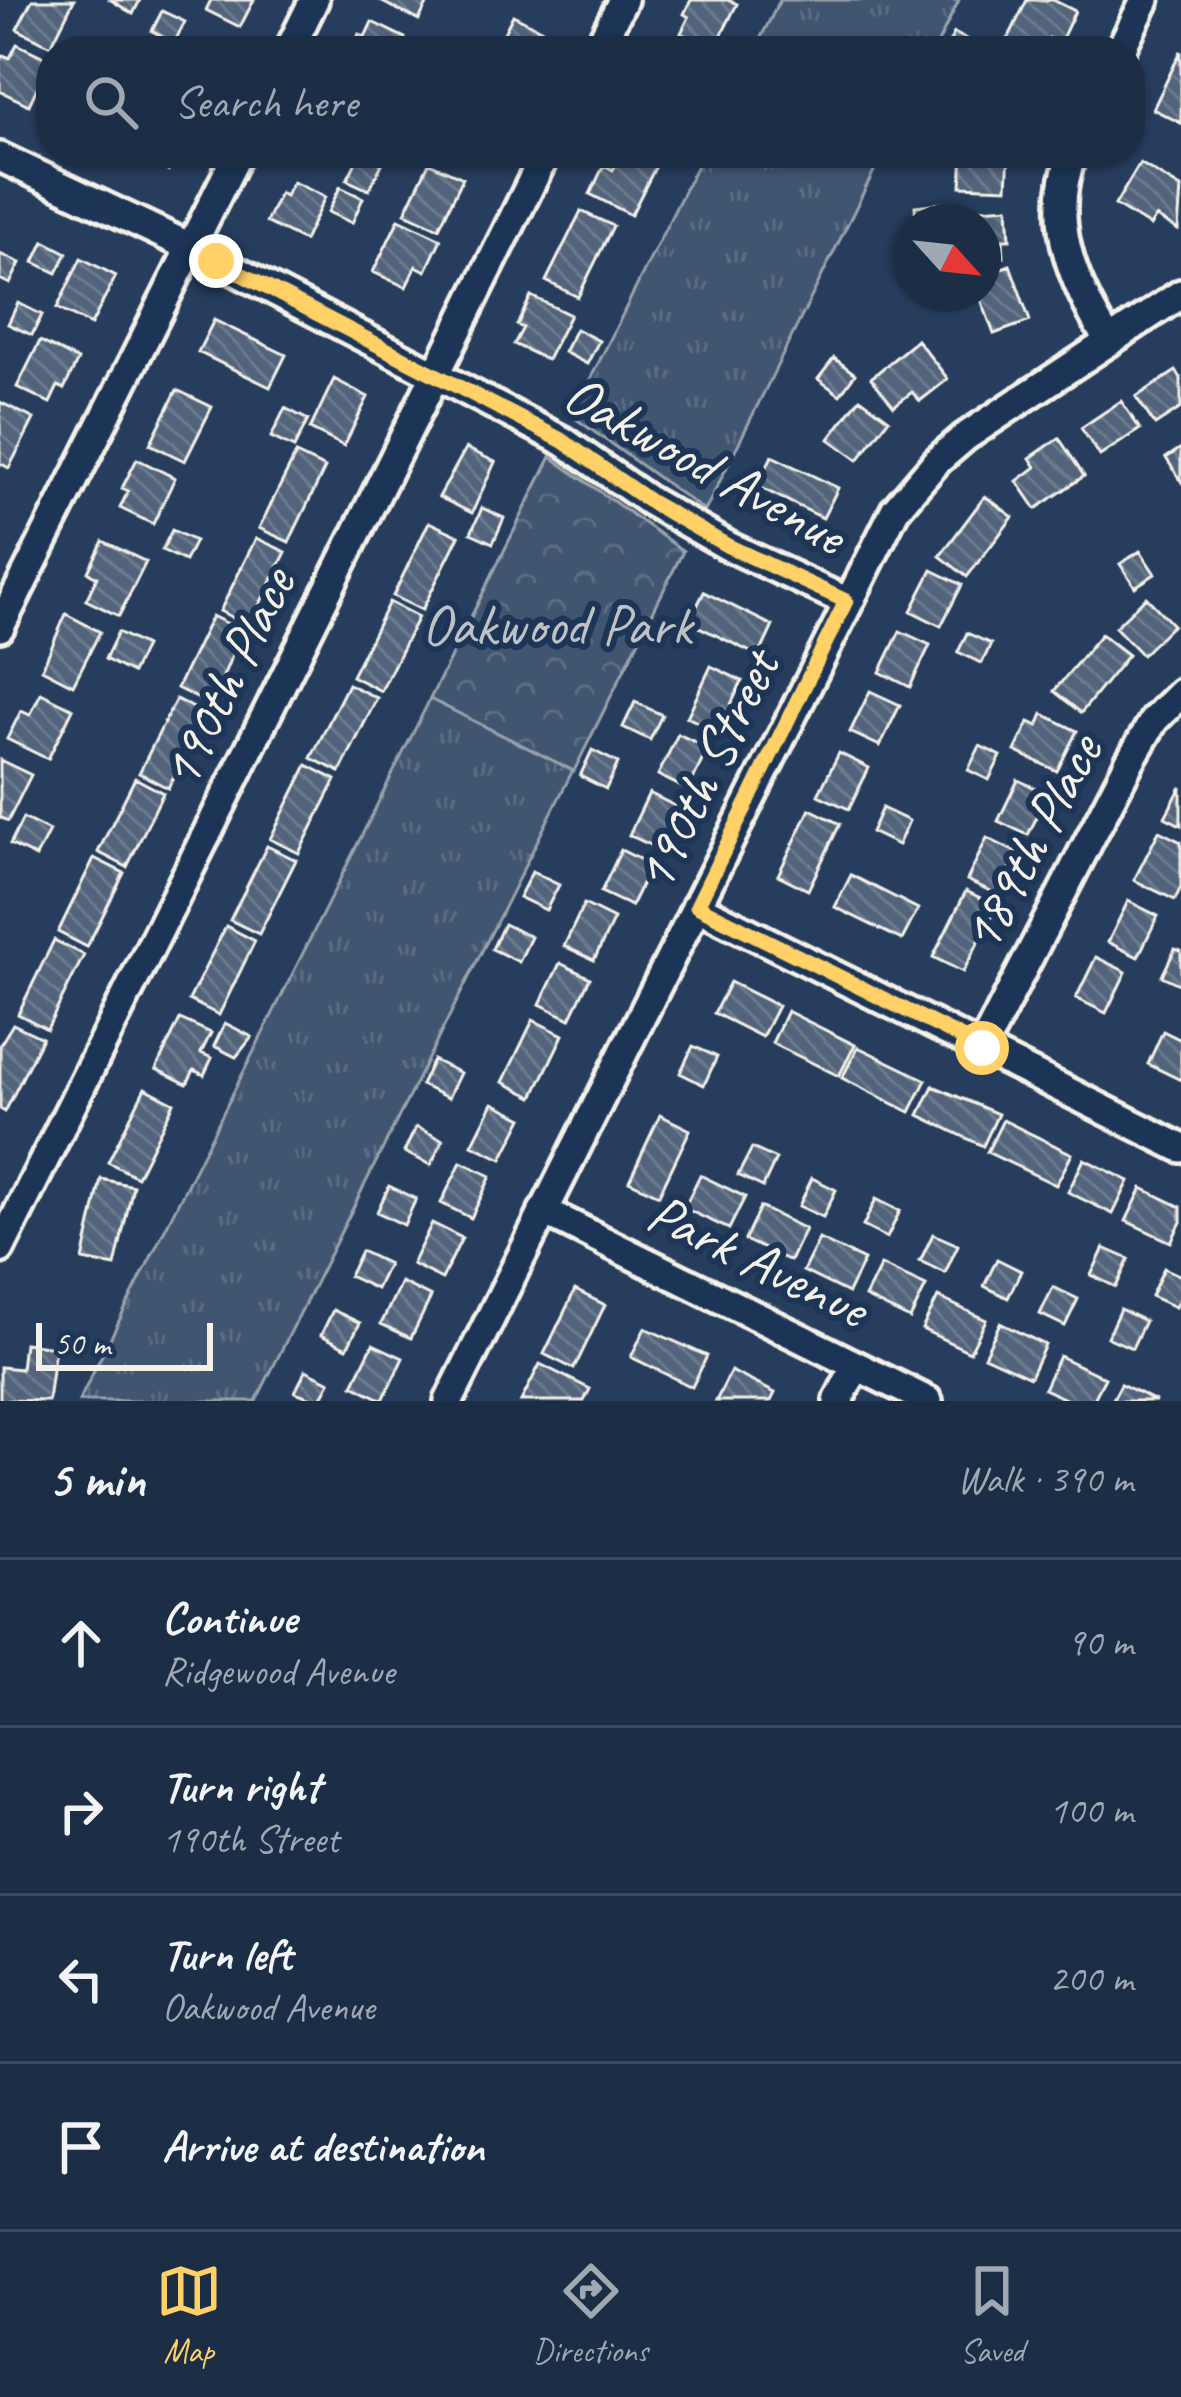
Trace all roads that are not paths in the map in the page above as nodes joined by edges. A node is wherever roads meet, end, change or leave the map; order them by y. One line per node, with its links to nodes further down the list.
1 (314, 0): 4 (street)
2 (623, 0): 5 (street)
3 (1144, 0): 6 (street)
4 (296, 36)
5 (605, 36)
6 (1127, 36)
7 (0, 157): 11 (street, Oakwood Avenue)
8 (230, 168): 11 (street)
9 (538, 168): 14 (street, 190th Place)
10 (1069, 168): 13 (street)
11 (190, 247): 14 (street, Oakwood Avenue); 16 (street)
12 (1181, 294): 13 (street, 190th Street)
13 (1109, 342): 15 (street, 190th Street)
14 (434, 376): 15 (street, Oakwood Avenue); 22 (street, 190th Place)
15 (846, 601): 18 (street, 190th Street)
16 (0, 627)
17 (1181, 693): 19 (street, 189th Place)
18 (697, 906): 19 (street); 21 (street, 190th Street)
19 (982, 1048): 20 (street)
20 (1181, 1148)
21 (543, 1211): 23 (street, Park Avenue); 24 (street, 190th Street)
22 (0, 1250)
23 (856, 1366): 25 (street); 26 (street, Park Avenue)
24 (449, 1401)
25 (838, 1401)
26 (928, 1401)

